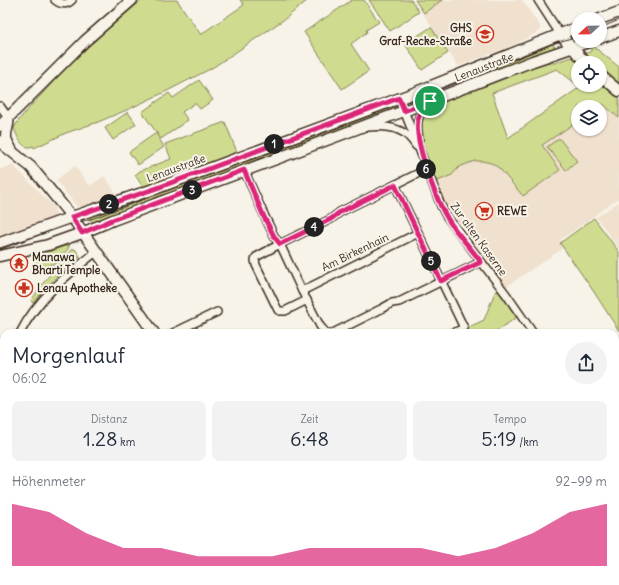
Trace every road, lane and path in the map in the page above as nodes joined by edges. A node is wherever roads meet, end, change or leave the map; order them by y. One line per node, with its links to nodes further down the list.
1 (55, 0): 2 (street)
2 (72, 0)
3 (132, 0): 20 (main road)
4 (538, 0): 10 (street)
5 (619, 12): 6 (main road)
6 (607, 16)
7 (571, 30): 10 (main road, Lenaustraße)
8 (619, 31): 11 (main road)
9 (571, 33): 12 (main road)
10 (560, 34): 12 (main road); 16 (main road, Lenaustraße)
11 (607, 35)
12 (569, 45): 13 (main road); 17 (main road, Lenaustraße)
13 (580, 56)
14 (607, 81): 15 (main road)
15 (619, 91)
16 (399, 98): 19 (street, Zur alten Kaserne); 29 (main road, Lenaustraße)
17 (430, 101): 19 (main road, Lenaustraße); 25 (street, Zur alten Kaserne)
18 (0, 106): 20 (street)
19 (404, 111): 22 (main road, Lenaustraße); 25 (street, Zur alten Kaserne)
20 (8, 117): 21 (main road); 24 (main road)
21 (0, 126)
22 (356, 128): 25 (street, Zur alten Kaserne); 27 (main road, Lenaustraße)
23 (0, 142): 24 (main road)
24 (12, 151): 29 (main road)
25 (420, 151): 26 (street, Zur alten Kaserne)
26 (427, 169): 28 (street); 36 (street, Zur alten Kaserne)
27 (244, 170): 30 (main road, Lenaustraße); 33 (street)
28 (395, 185): 31 (street); 33 (street)
29 (72, 217): 30 (main road); 32 (main road, Lenaustraße)
30 (82, 233): 34 (main road); 35 (main road, Lenaustraße)
31 (418, 233): 37 (street); 38 (street, Am Birkenhain)
32 (0, 243)
33 (280, 244): 38 (street); 39 (street)
34 (96, 252): 41 (street); 42 (main road)
35 (0, 256)
36 (481, 262): 37 (street); 47 (street, Zur alten Kaserne)
37 (441, 281): 45 (street); 46 (street)
38 (302, 291): 39 (street)
39 (307, 300): 44 (street)
40 (217, 312): 43 (street)
41 (22, 329)
42 (151, 329)
43 (181, 329)
44 (322, 329)
45 (348, 329)
46 (462, 329)
47 (530, 329)

